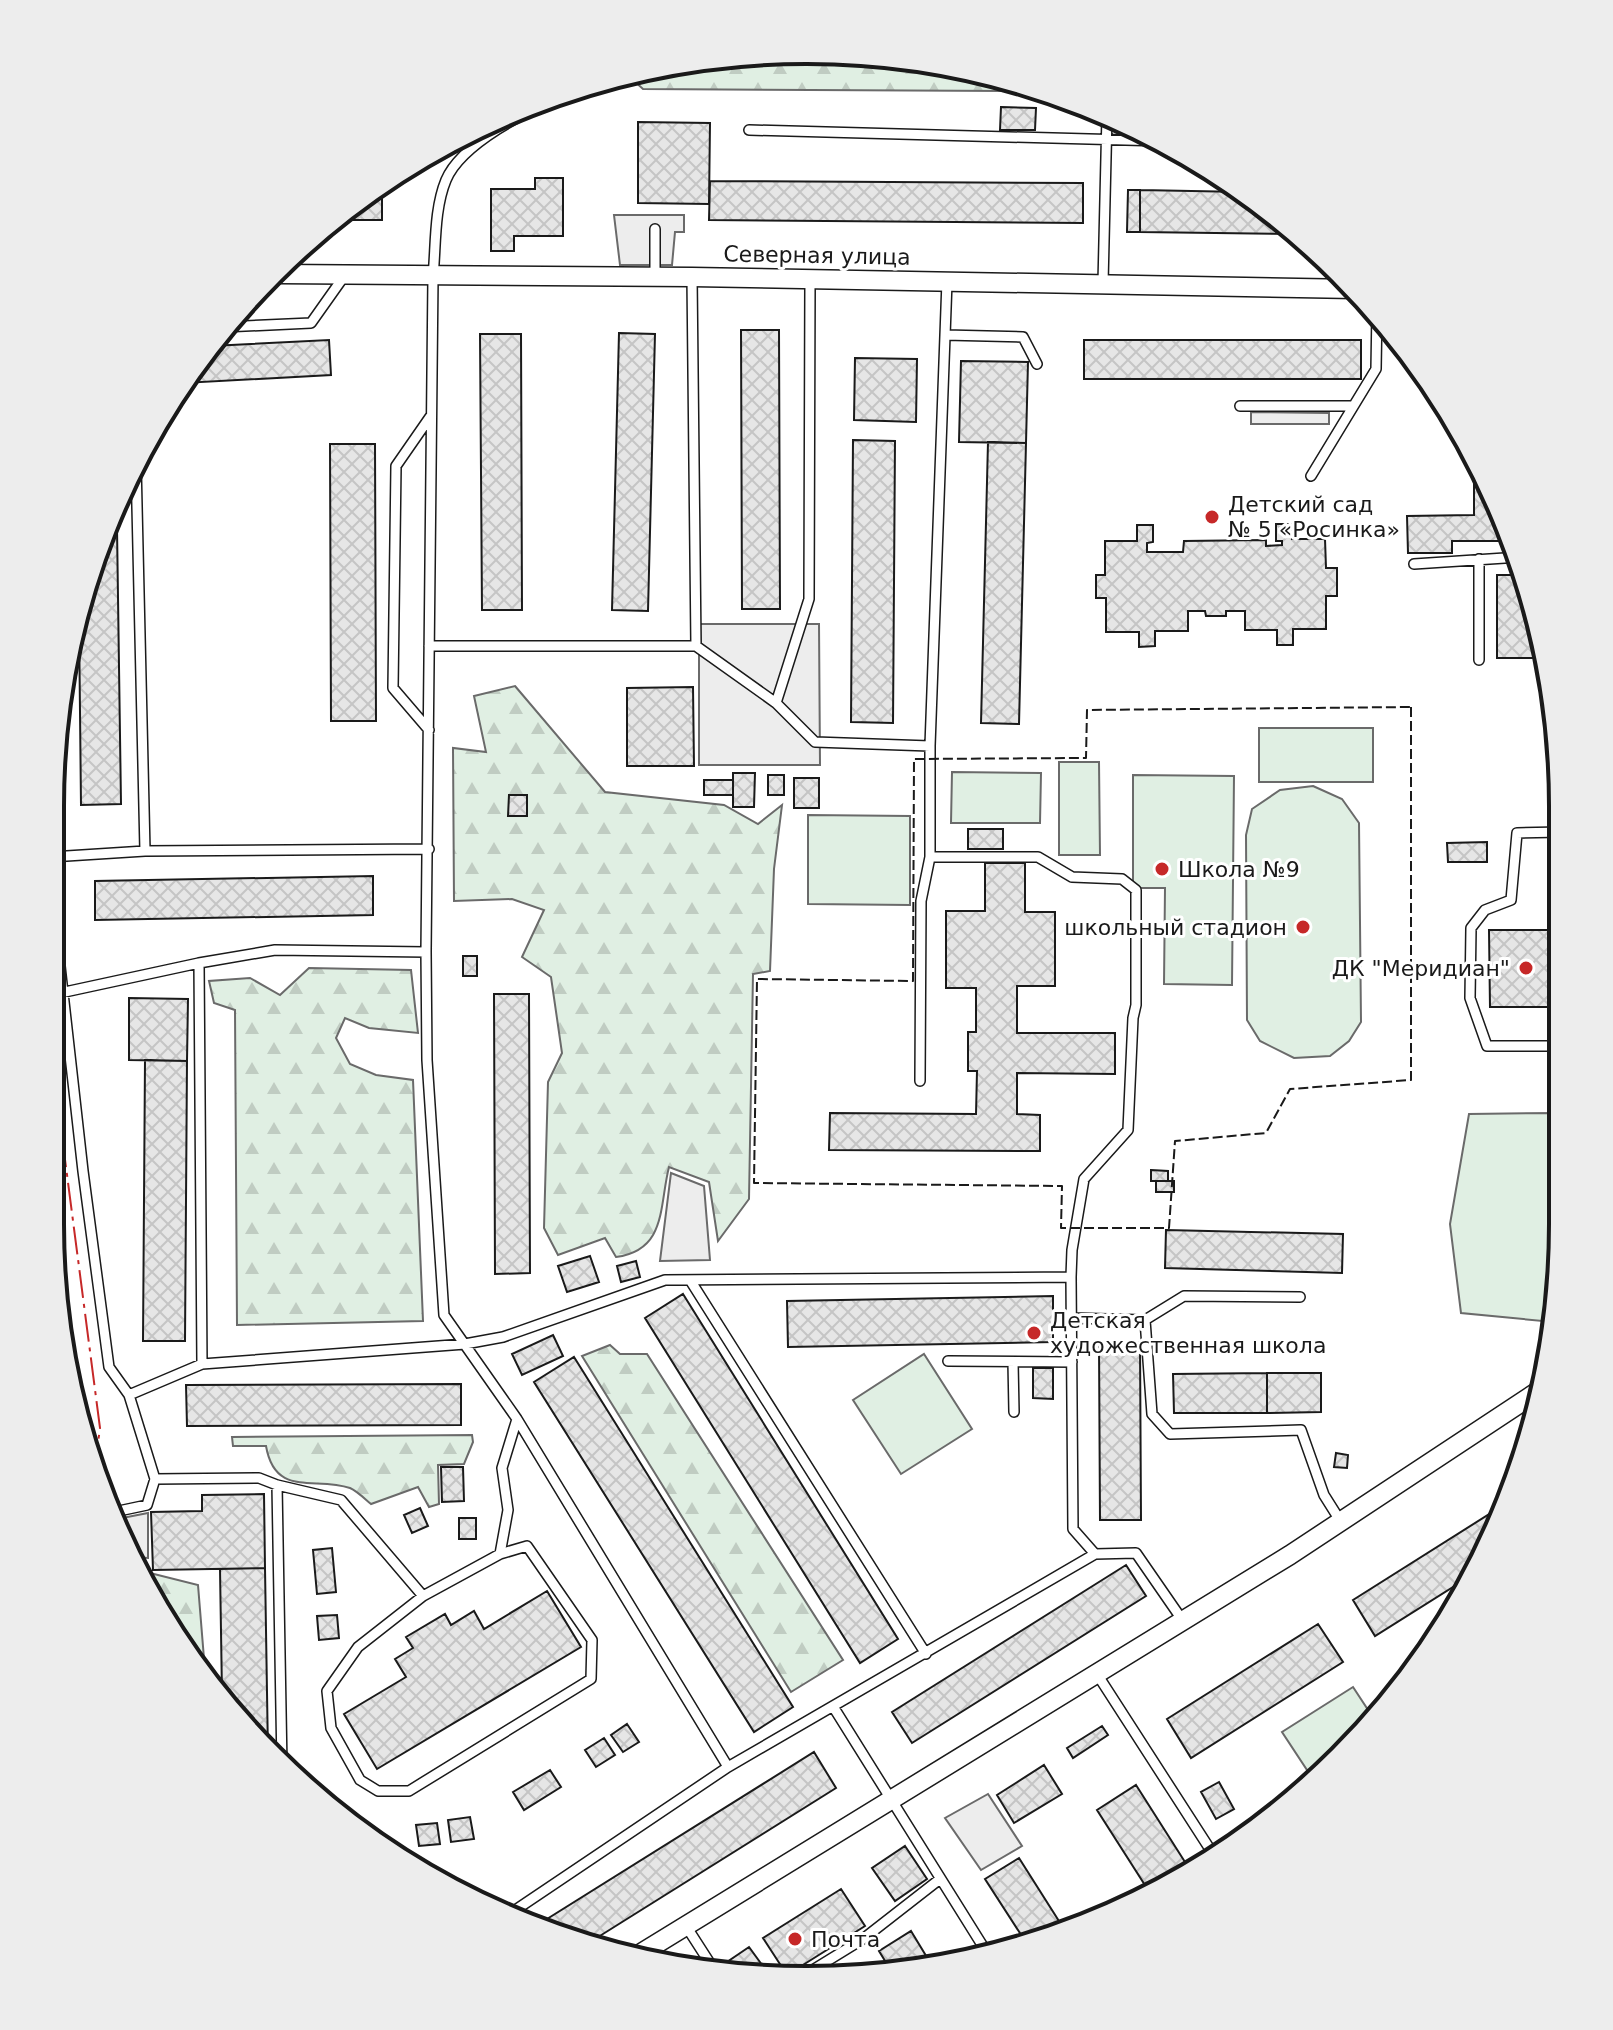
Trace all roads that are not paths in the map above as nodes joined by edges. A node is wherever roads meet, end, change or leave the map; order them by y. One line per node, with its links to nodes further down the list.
1 (1106, 128): 4 (lane)
2 (749, 130): 4 (lane)
3 (485, 138): 9 (lane)
4 (1106, 141): 5 (lane); 14 (lane)
5 (1135, 141)
6 (655, 229): 10 (lane)
7 (288, 274): 8 (street, Северная улица)
8 (345, 275): 9 (street, Северная улица); 16 (lane)
9 (433, 277): 10 (street, Северная улица); 22 (lane)
10 (655, 277): 11 (street, Северная улица)
11 (692, 277): 12 (street, Северная улица); 29 (lane)
12 (810, 279): 13 (street, Северная улица); 31 (lane)
13 (947, 281): 14 (street, Северная улица); 18 (lane)
14 (1103, 283): 15 (street, Северная улица)
15 (1339, 289)
16 (240, 326)
17 (1377, 331): 21 (lane)
18 (945, 335): 19 (lane); 33 (lane)
19 (1037, 364)
20 (1240, 406): 21 (lane)
21 (1353, 406): 23 (lane)
22 (431, 415): 28 (lane); 32 (lane)
23 (1311, 476)
24 (137, 488): 36 (lane)
25 (1506, 558): 26 (lane)
26 (1479, 559): 27 (lane); 30 (lane)
27 (1414, 564)
28 (429, 646): 29 (lane); 32 (lane)
29 (696, 646): 31 (lane)
30 (1479, 660)
31 (776, 703): 33 (lane)
32 (429, 730): 35 (lane)
33 (930, 746): 38 (lane)
34 (1549, 832): 43 (lane)
35 (429, 849): 36 (lane); 39 (lane)
36 (145, 851): 37 (lane)
37 (64, 856)
38 (930, 857): 44 (lane); 45 (lane)
39 (426, 952): 40 (lane); 50 (lane)
40 (199, 963): 42 (lane); 54 (lane)
41 (64, 984): 42 (lane)
42 (65, 992): 55 (lane)
43 (1548, 1046)
44 (920, 1081)
45 (1071, 1277): 46 (lane); 48 (lane)
46 (690, 1280): 50 (lane); 67 (lane)
47 (1300, 1297): 49 (lane)
48 (1071, 1318): 49 (lane); 53 (lane)
49 (1145, 1320): 62 (lane)
50 (465, 1344): 54 (lane); 58 (lane)
51 (948, 1361): 52 (lane)
52 (1013, 1362): 53 (lane); 57 (lane)
53 (1072, 1362): 64 (lane)
54 (202, 1364): 55 (lane)
55 (129, 1395): 59 (lane)
56 (1528, 1398): 62 (street)
57 (1014, 1412)
58 (517, 1419): 63 (lane); 71 (lane)
59 (155, 1479): 60 (lane); 61 (lane)
60 (277, 1485): 65 (lane); 70 (lane)
61 (122, 1510)
62 (1341, 1522): 66 (street)
63 (500, 1554): 65 (lane); 65 (lane)
64 (1095, 1554): 66 (lane); 67 (lane)
65 (423, 1596)
66 (1183, 1621): 68 (street)
67 (926, 1654): 69 (lane)
68 (1097, 1674): 72 (street); 73 (lane)
69 (834, 1708): 71 (lane); 72 (lane)
70 (282, 1750)
71 (728, 1767): 75 (lane)
72 (893, 1799): 74 (lane); 76 (street)
73 (1209, 1847)
74 (940, 1879): 77 (lane); 80 (lane)
75 (519, 1908)
76 (686, 1926): 78 (street); 79 (lane)
77 (982, 1945)
78 (648, 1949)
79 (708, 1960)
80 (820, 1965)

